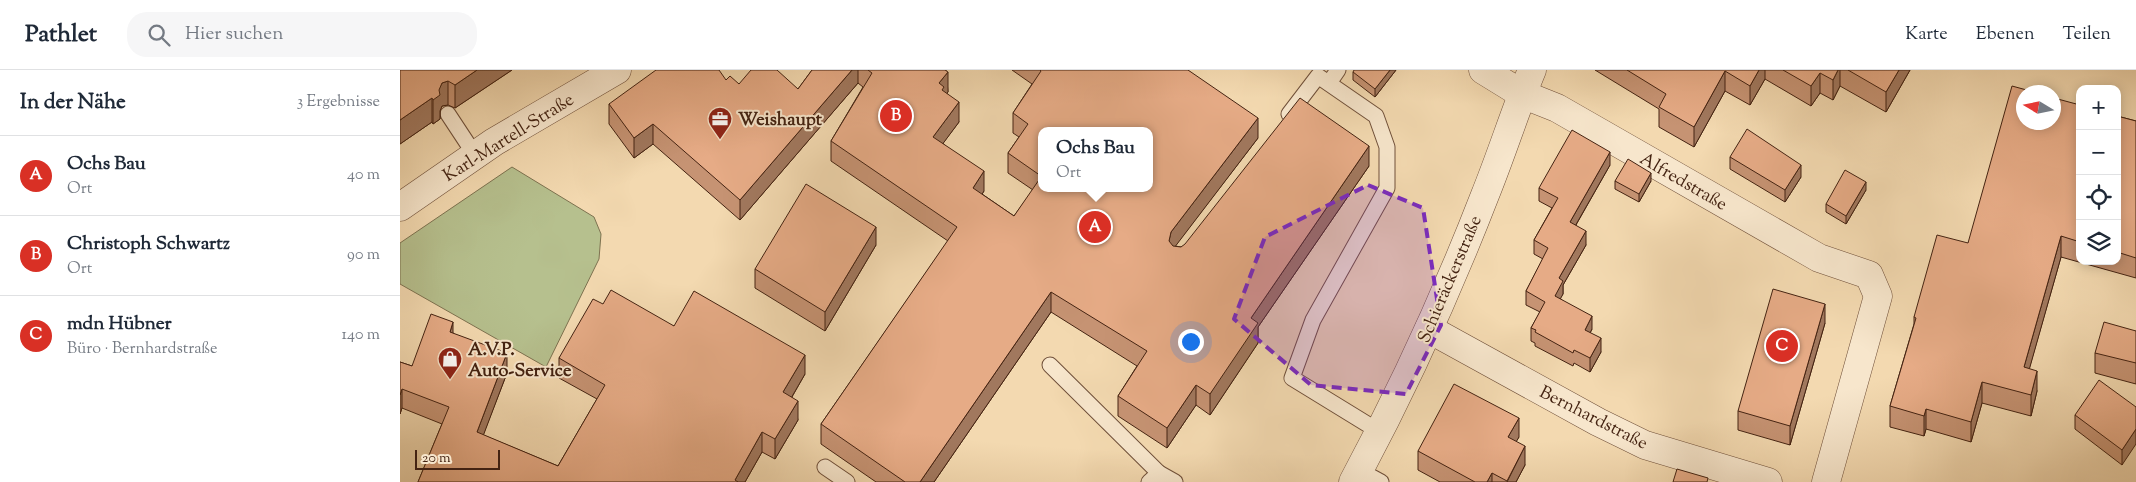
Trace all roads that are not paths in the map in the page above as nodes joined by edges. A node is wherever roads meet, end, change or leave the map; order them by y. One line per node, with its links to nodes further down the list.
1 (617, 70): 8 (street, Karl-Martell-Straße)
2 (1338, 70): 5 (lane)
3 (1482, 70): 4 (street, Alfredstraße)
4 (1527, 82): 10 (street, Schieräckerstraße); 19 (street, Alfredstraße)
5 (1329, 83): 7 (lane); 12 (lane)
6 (448, 114): 8 (lane)
7 (1277, 129)
8 (475, 155): 9 (street, Karl-Martell-Straße)
9 (400, 206)
10 (1429, 328): 12 (street, Schieräckerstraße); 18 (street, Bernhardstraße)
11 (1050, 365): 14 (lane)
12 (1380, 432): 15 (street, Schieräckerstraße)
13 (826, 467): 16 (lane)
14 (1154, 478): 17 (lane)
15 (1364, 478)
16 (848, 482)
17 (1175, 482)
18 (1768, 482)
19 (1826, 482)

